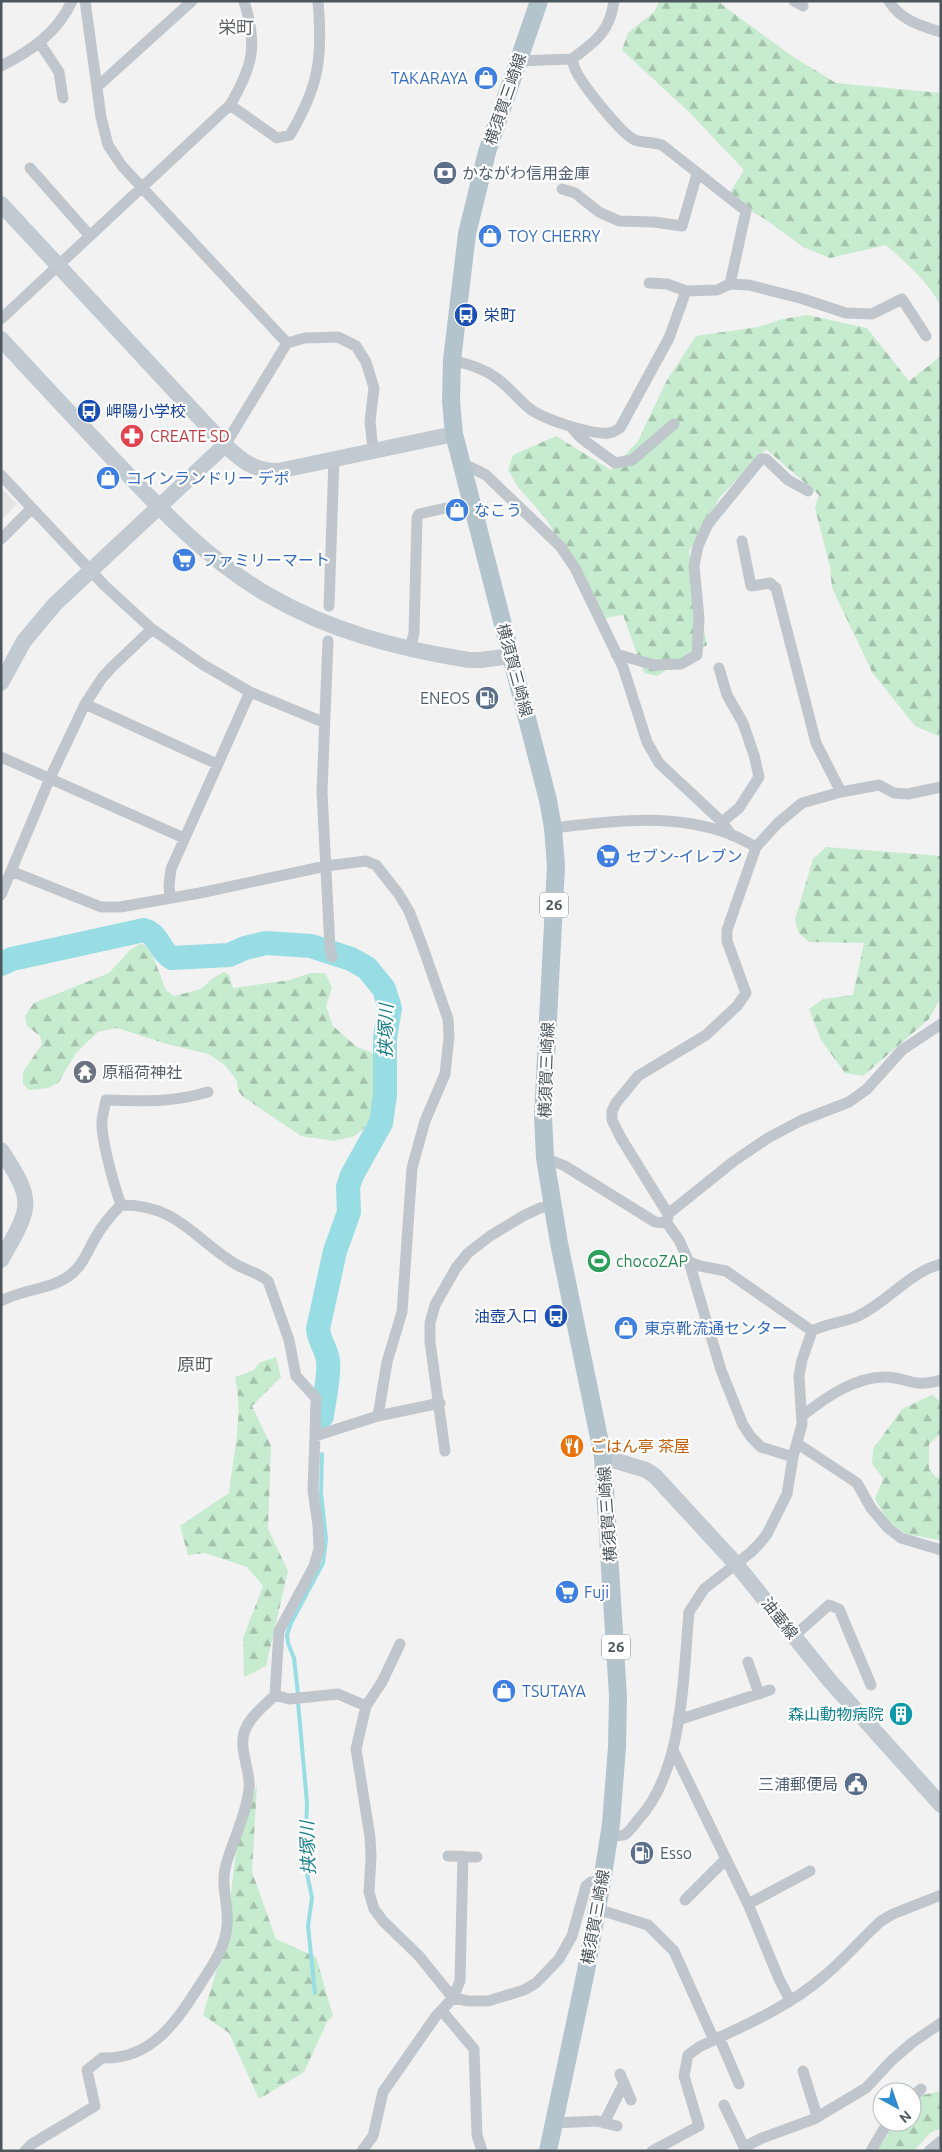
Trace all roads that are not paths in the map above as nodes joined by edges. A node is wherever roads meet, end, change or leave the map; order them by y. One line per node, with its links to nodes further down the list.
1 (72, 1): 10 (street)
2 (85, 1): 14 (street)
3 (192, 1): 14 (street)
4 (244, 1): 16 (street)
5 (318, 1): 16 (street)
6 (538, 1): 12 (main road, 横須賀三崎線 / 26)
7 (614, 1): 11 (street)
8 (889, 1): 9 (street)
9 (941, 32)
10 (39, 42): 13 (street); 15 (street)
11 (572, 60): 12 (street); 18 (street)
12 (518, 61): 31 (main road, 横須賀三崎線 / 26)
13 (1, 66)
14 (98, 86): 19 (street)
15 (63, 98)
16 (230, 105): 19 (street)
17 (30, 168): 22 (street)
18 (697, 174): 20 (street); 25 (street)
19 (142, 186): 22 (street); 30 (street)
20 (562, 189)
21 (1, 204): 23 (street)
22 (90, 236): 23 (street)
23 (59, 265): 27 (street); 35 (street)
24 (648, 282): 26 (street)
25 (730, 284): 26 (street); 28 (street)
26 (686, 291): 33 (street)
27 (1, 319)
28 (926, 336)
29 (1, 339): 42 (street)
30 (287, 343): 35 (street); 36 (street)
31 (452, 360): 33 (street); 34 (main road, 横須賀三崎線 / 26)
32 (674, 424): 33 (street)
33 (572, 428)
34 (454, 434): 36 (street); 38 (main road, 横須賀三崎線 / 26)
35 (225, 445): 37 (street); 42 (street)
36 (373, 450): 37 (street)
37 (334, 459): 47 (street)
38 (462, 463): 41 (main road, 横須賀三崎線 / 26); 51 (street)
39 (1, 475): 43 (street)
40 (808, 491): 51 (street)
41 (472, 502): 50 (street); 52 (main road, 横須賀三崎線 / 26)
42 (158, 507): 46 (street); 50 (street)
43 (32, 508): 44 (street); 46 (street)
44 (1, 539)
45 (742, 542): 62 (street)
46 (91, 570): 48 (street); 54 (street)
47 (329, 606)
48 (152, 629): 55 (street); 56 (street)
49 (328, 641): 57 (street)
50 (410, 649): 52 (street)
51 (616, 654): 63 (street)
52 (510, 656): 64 (main road, 横須賀三崎線 / 26)
53 (719, 668): 63 (street)
54 (1, 683)
55 (250, 692): 57 (street); 59 (street)
56 (85, 704): 59 (street); 60 (street)
57 (324, 722): 68 (street)
58 (1, 756): 60 (street)
59 (217, 764): 66 (street)
60 (50, 778): 66 (street); 69 (street)
61 (941, 787): 62 (street)
62 (841, 792): 67 (street)
63 (722, 822): 65 (street)
64 (553, 828): 65 (street); 76 (main road, 横須賀三崎線 / 26)
65 (731, 834): 67 (street)
66 (184, 838): 71 (street)
67 (756, 847): 79 (street)
68 (326, 866): 71 (street); 72 (street); 87 (street)
69 (11, 871): 70 (street); 71 (street)
70 (1, 895)
71 (170, 898)
72 (331, 953)
73 (941, 1024): 79 (street)
74 (208, 1092): 77 (street)
75 (1, 1150): 80 (street)
76 (545, 1158): 78 (main road, 横須賀三崎線 / 26); 79 (street)
77 (121, 1205): 83 (street); 89 (street)
78 (552, 1206): 86 (street); 92 (main road, 横須賀三崎線 / 26)
79 (668, 1219): 81 (street)
80 (1, 1260)
81 (689, 1262): 84 (street); 93 (street)
82 (941, 1264): 84 (street)
83 (1, 1301)
84 (812, 1331): 88 (street)
85 (941, 1380): 88 (street)
86 (440, 1402): 87 (street); 91 (street)
87 (378, 1416): 89 (street)
88 (802, 1416): 90 (street)
89 (315, 1436): 102 (street)
90 (798, 1444): 93 (street); 94 (street)
91 (445, 1451)
92 (603, 1457): 95 (street, 油壷線); 107 (main road, 横須賀三崎線 / 26)
93 (793, 1457): 95 (street)
94 (941, 1550)
95 (736, 1564): 96 (street, 油壷線); 104 (street)
96 (794, 1636): 99 (street); 106 (street, 油壷線)
97 (400, 1644): 103 (street)
98 (748, 1662): 101 (street)
99 (871, 1685)
100 (770, 1690): 101 (street)
101 (759, 1694): 104 (street)
102 (275, 1695): 103 (street); 133 (street)
103 (366, 1706): 118 (street)
104 (678, 1720): 105 (street)
105 (673, 1750): 107 (street); 111 (street)
106 (941, 1804)
107 (609, 1837): 113 (main road, 横須賀三崎線 / 26)
108 (448, 1856): 109 (street)
109 (463, 1856): 110 (street); 118 (street)
110 (477, 1856)
111 (726, 1859): 115 (street); 116 (street)
112 (810, 1871): 116 (street)
113 (602, 1881): 117 (main road, 横須賀三崎線 / 26); 118 (street)
114 (941, 1895): 119 (street)
115 (685, 1900)
116 (748, 1904): 119 (street)
117 (597, 1910): 122 (street); 128 (main road, 横須賀三崎線 / 26)
118 (453, 1998): 120 (street)
119 (790, 2000): 122 (street)
120 (442, 2010): 134 (street); 135 (street)
121 (941, 2023): 127 (street)
122 (717, 2038): 124 (street); 137 (street)
123 (802, 2071): 127 (street)
124 (739, 2084)
125 (631, 2100): 129 (street)
126 (724, 2105): 127 (street)
127 (817, 2116)
128 (554, 2123): 129 (street); 136 (main road, 横須賀三崎線 / 26)
129 (604, 2123): 130 (street)
130 (617, 2126)
131 (882, 2132): 138 (street)
132 (941, 2141): 139 (street)
133 (25, 2151)
134 (362, 2151)
135 (482, 2151)
136 (548, 2151)
137 (652, 2151)
138 (871, 2151)
139 (929, 2151)

